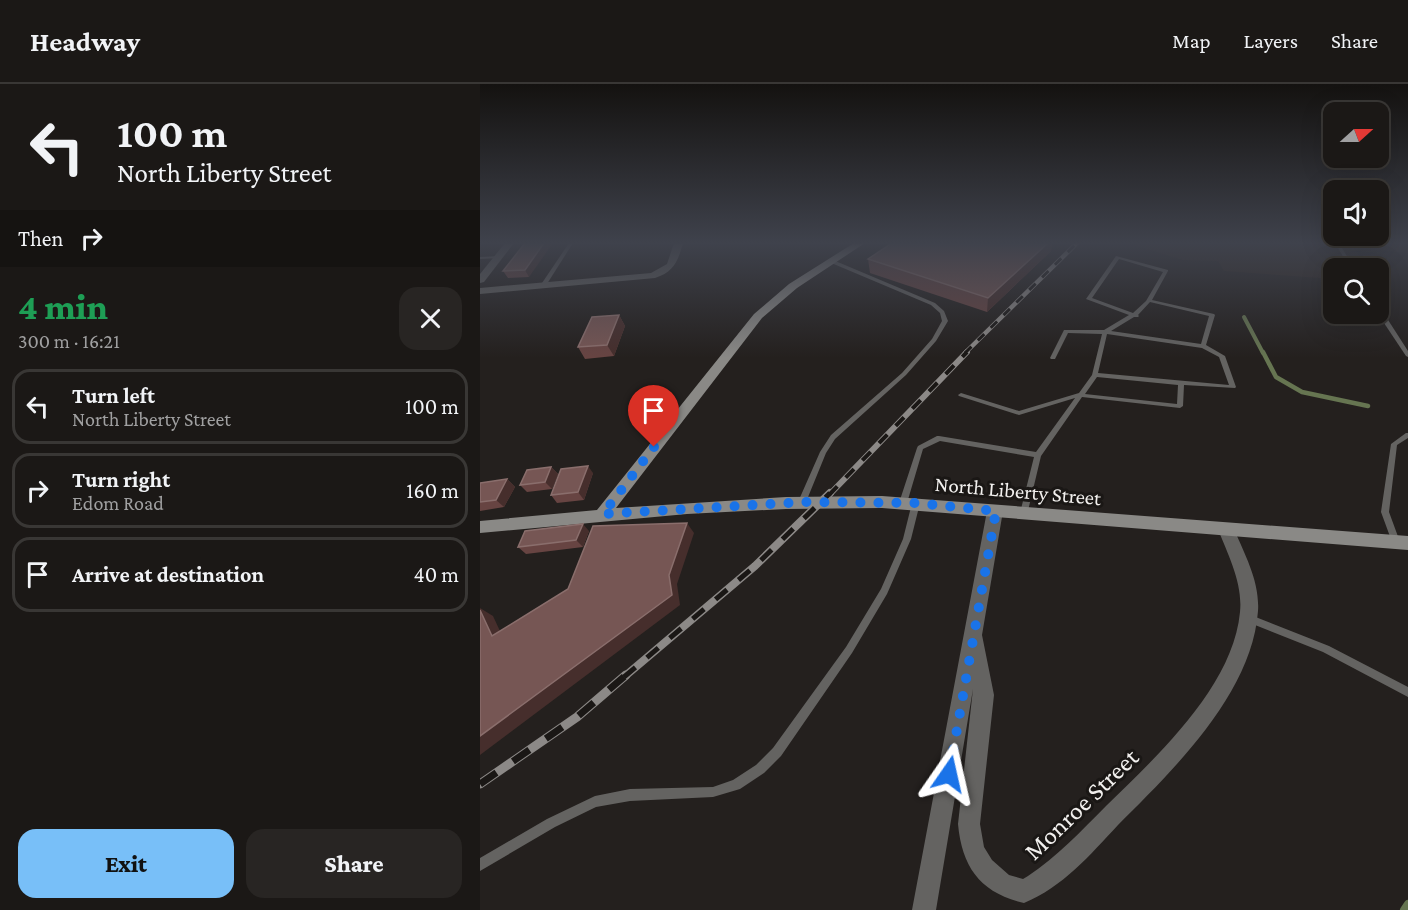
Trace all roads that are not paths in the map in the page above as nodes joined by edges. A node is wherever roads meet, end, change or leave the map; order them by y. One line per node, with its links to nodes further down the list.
1 (546, 282): 7 (lane)
2 (584, 282): 7 (street)
3 (801, 282): 26 (street)
4 (880, 282): 22 (lane)
5 (1101, 282): 10 (lane)
6 (1160, 282): 9 (lane)
7 (543, 286): 8 (street)
8 (480, 291)
9 (1150, 301): 10 (lane); 13 (lane)
10 (1136, 316): 12 (lane)
11 (1388, 324): 14 (lane)
12 (1105, 332): 13 (lane); 15 (lane); 16 (lane)
13 (1203, 346): 17 (lane)
14 (1408, 355)
15 (1053, 358)
16 (1095, 375): 17 (lane); 19 (lane)
17 (1181, 383): 19 (lane)
18 (961, 395): 19 (lane)
19 (1079, 395): 21 (lane)
20 (1408, 435): 29 (lane)
21 (1038, 455): 23 (lane); 25 (lane)
22 (802, 502): 23 (street, North Liberty Street); 26 (street, North Liberty Street)
23 (909, 503): 24 (street, North Liberty Street); 33 (lane)
24 (996, 511): 25 (street, North Liberty Street); 31 (street, Monroe Street)
25 (1024, 513): 28 (street, North Liberty Street)
26 (603, 514): 27 (street, North Liberty Street)
27 (480, 527)
28 (1226, 529): 29 (street, North Liberty Street); 30 (street, Monroe Street)
29 (1402, 543)
30 (1248, 618): 31 (street, Monroe Street); 32 (lane)
31 (974, 638): 34 (street, Monroe Street)
32 (1408, 692)
33 (480, 865)
34 (924, 910)

